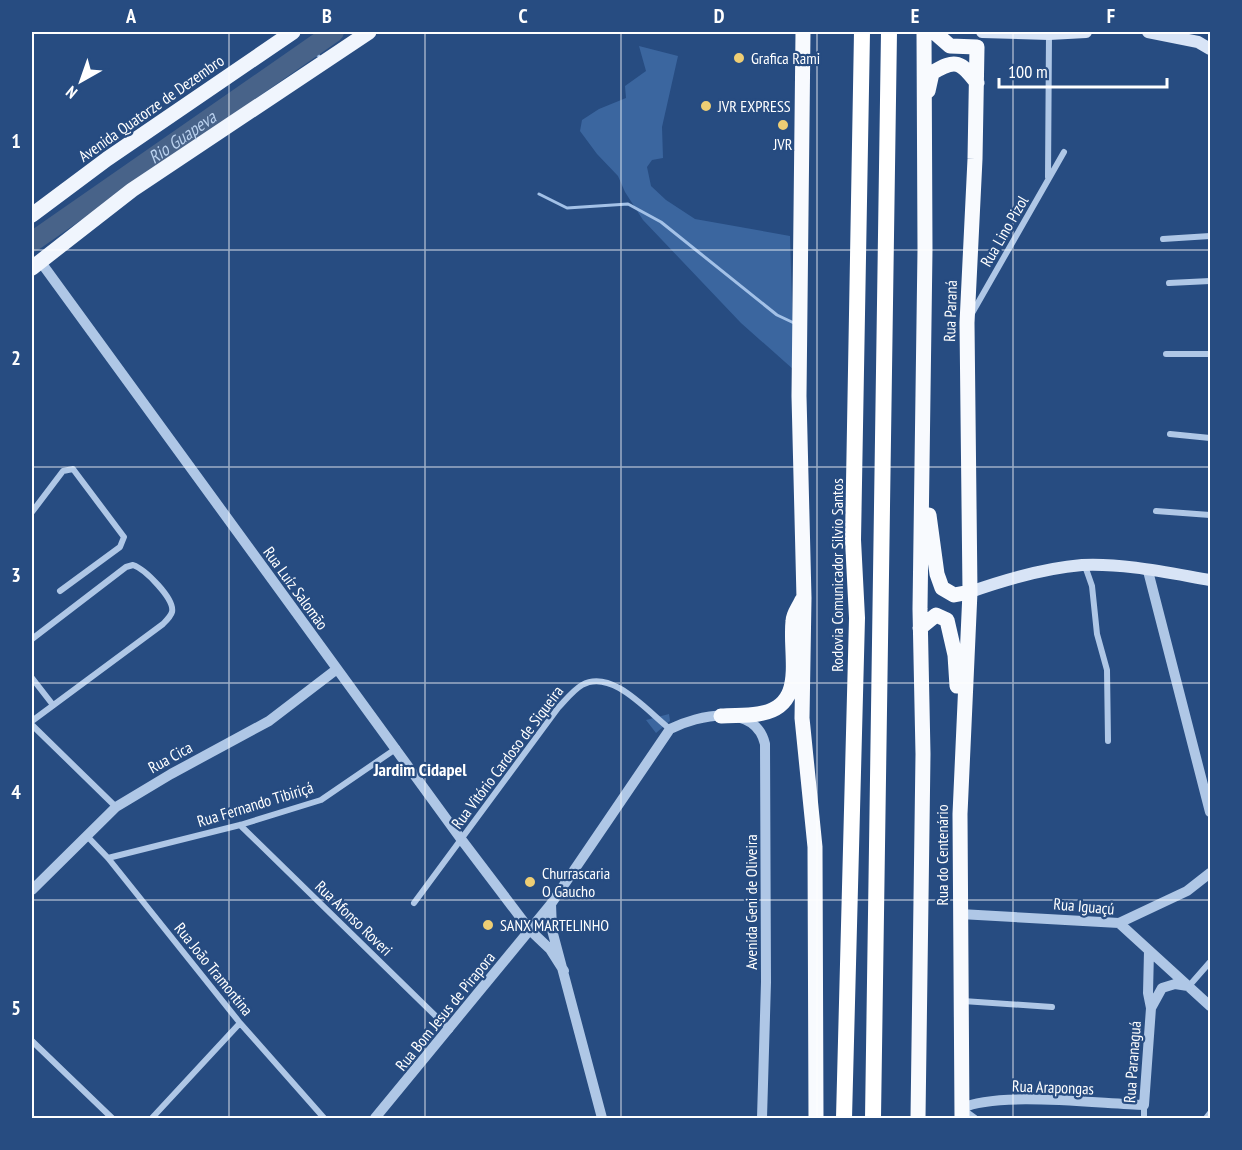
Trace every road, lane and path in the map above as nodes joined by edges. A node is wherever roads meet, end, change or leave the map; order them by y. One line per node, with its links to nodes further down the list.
1 (293, 32): 21 (main road, Avenida Quatorze de Dezembro)
2 (803, 32): 41 (highway)
3 (862, 32): 88 (highway, Rodovia Comunicador Silvio Santos)
4 (889, 32): 89 (highway)
5 (924, 32): 18 (highway)
6 (934, 32): 13 (highway)
7 (980, 32): 11 (main road); 14 (main road, Rua Paraná)
8 (1086, 32): 11 (main road)
9 (1148, 32): 12 (main road)
10 (358, 34): 24 (main road)
11 (1050, 34): 20 (street)
12 (1199, 37): 15 (main road)
13 (950, 46): 14 (highway); 16 (highway)
14 (977, 47): 17 (highway, Rua Paraná)
15 (1210, 49)
16 (932, 73): 17 (highway); 18 (highway)
17 (977, 83): 27 (highway, Rua Paraná)
18 (924, 122): 32 (highway)
19 (1064, 152): 20 (street, Rua Lino Pizol)
20 (1048, 180): 27 (street, Rua Lino Pizol)
21 (32, 215)
22 (1210, 237): 23 (street)
23 (1163, 239)
24 (36, 265): 44 (street, Rua Luíz Salomão)
25 (1210, 281): 26 (street)
26 (1169, 283)
27 (966, 323): 40 (highway, Rua Paraná)
28 (1166, 354): 29 (street)
29 (1210, 354)
30 (1170, 434): 31 (street)
31 (1210, 438)
32 (922, 455): 40 (highway); 42 (highway)
33 (1156, 511): 35 (street)
34 (32, 512): 39 (street)
35 (1210, 515)
36 (1085, 565): 37 (main road); 40 (main road); 50 (street)
37 (1148, 571): 38 (main road); 54 (street)
38 (1210, 580)
39 (60, 591)
40 (970, 592): 51 (highway, Rua do Centenário)
41 (804, 598): 47 (highway); 87 (highway)
42 (920, 628): 51 (highway); 79 (highway)
43 (32, 639): 46 (street)
44 (337, 669): 52 (street, Rua Luíz Salomão); 53 (street, Rua Cica)
45 (32, 678): 46 (street)
46 (53, 705): 48 (street)
47 (721, 716): 49 (street); 86 (street, Avenida Geni de Oliveira)
48 (32, 723): 53 (street)
49 (670, 729): 57 (street, Rua Vitório Cardoso de Siqueira); 62 (street, Rua Bom Jesus de Pirapora)
50 (1108, 741)
51 (962, 746): 63 (highway, Rua do Centenário)
52 (397, 748): 55 (street, Rua Fernando Tibiriçá); 57 (street, Rua Luíz Salomão)
53 (116, 807): 56 (street, Rua Cica)
54 (1210, 812)
55 (240, 825): 58 (street, Rua Fernando Tibiriçá); 75 (street, Rua Afonso Roveri)
56 (86, 835): 58 (street, Rua João Tramontina); 60 (street, Rua Cica)
57 (461, 839): 61 (street, Rua Vitório Cardoso de Siqueira); 65 (street, Rua Luíz Salomão)
58 (108, 858): 74 (street, Rua João Tramontina)
59 (1210, 873): 64 (street)
60 (32, 890)
61 (414, 903)
62 (551, 904): 65 (street, Rua Bom Jesus de Pirapora); 68 (street)
63 (960, 914): 64 (street, Rua Iguaçú); 70 (highway, Rua do Centenário)
64 (1119, 923): 66 (street, Rua Iguaçú)
65 (530, 930): 68 (street, Rua Luíz Salomão); 75 (street, Rua Bom Jesus de Pirapora)
66 (1149, 951): 69 (street, Rua Iguaçú); 73 (street, Rua Paranaguá)
67 (1210, 962): 69 (street)
68 (564, 971): 85 (street)
69 (1189, 986): 71 (street, Rua Iguaçú); 73 (street, Rua Paranaguá)
70 (959, 1000): 72 (street); 80 (highway, Rua do Centenário)
71 (1210, 1006)
72 (1052, 1007)
73 (1151, 1008): 77 (street, Rua Paranaguá)
74 (240, 1023): 82 (street); 83 (street, Rua João Tramontina)
75 (450, 1030): 84 (street, Rua Bom Jesus de Pirapora)
76 (32, 1041): 81 (street)
77 (1144, 1105): 80 (street, Rua Arapongas); 91 (street, Rua Paranaguá)
78 (1210, 1113): 92 (street)
79 (920, 1115)
80 (960, 1115): 90 (street)
81 (112, 1119)
82 (152, 1119)
83 (324, 1119)
84 (375, 1119)
85 (602, 1119)
86 (762, 1119)
87 (816, 1119)
88 (844, 1119)
89 (873, 1119)
90 (975, 1119)
91 (1144, 1119)
92 (1206, 1119)

